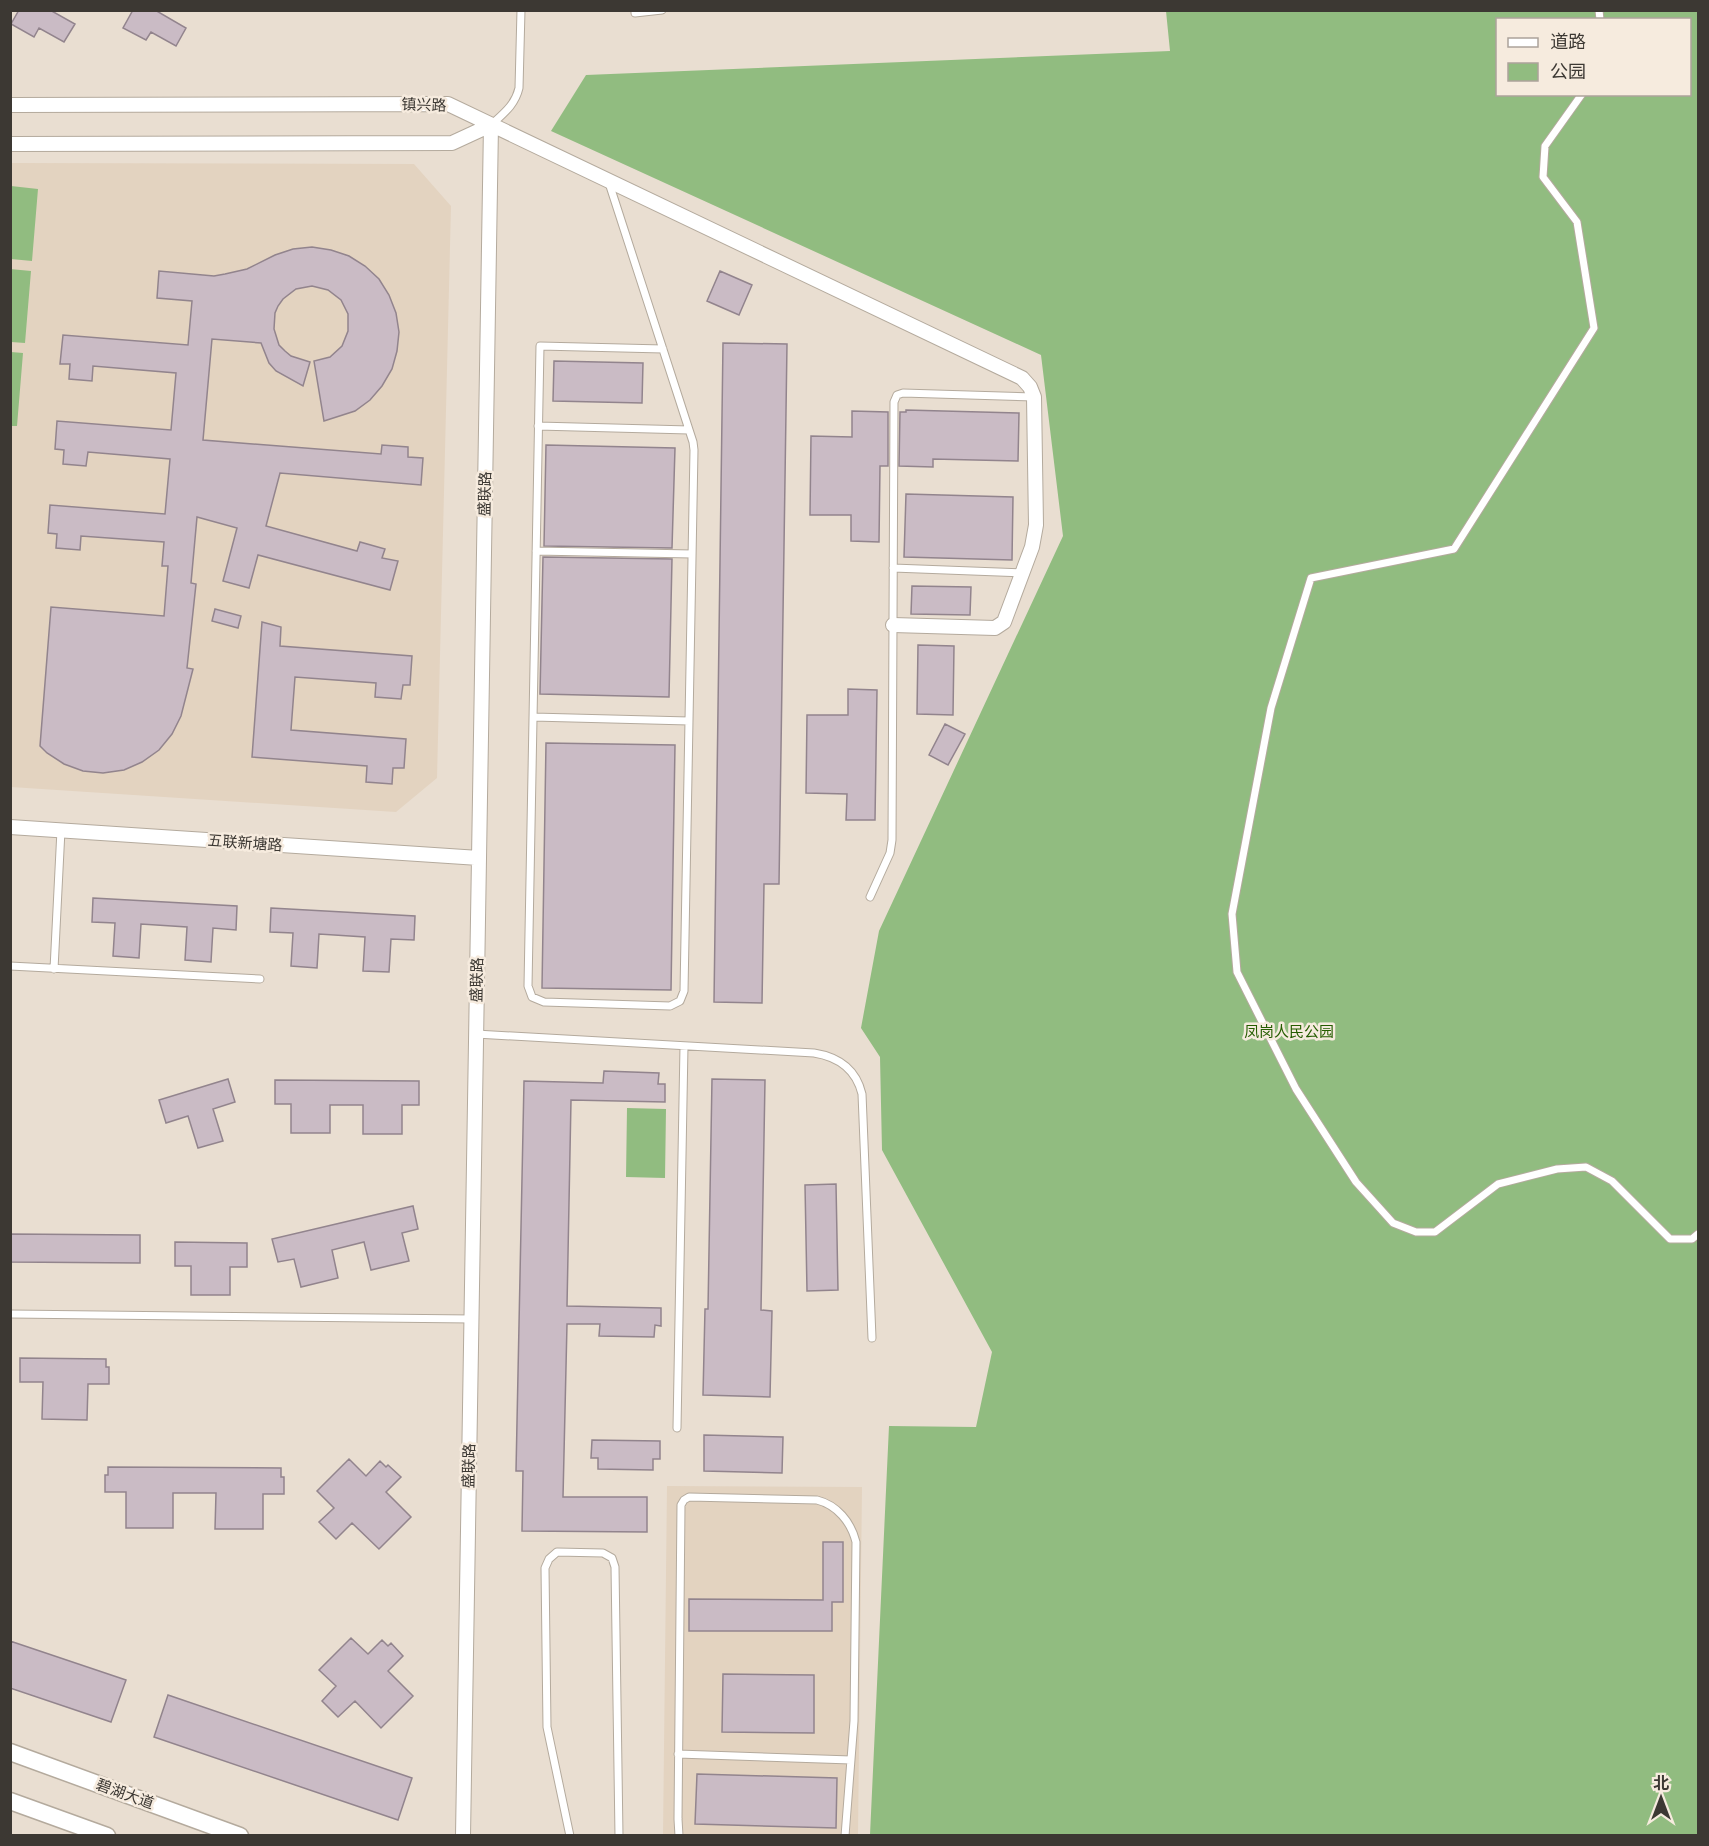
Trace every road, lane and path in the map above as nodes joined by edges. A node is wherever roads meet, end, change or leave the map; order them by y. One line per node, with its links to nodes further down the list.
1 (521, 10): 6 (lane)
2 (635, 10): 3 (lane)
3 (662, 10)
4 (1581, 96): 29 (lane)
5 (10, 105): 6 (street, 镇兴路)
6 (491, 124): 7 (street); 8 (street, 镇兴路); 22 (street, 盛联路)
7 (10, 144)
8 (608, 181): 9 (lane); 10 (street, 镇兴路)
9 (663, 349): 11 (lane); 12 (lane)
10 (1034, 397): 15 (lane); 16 (street)
11 (538, 426): 12 (lane); 13 (lane)
12 (689, 430): 14 (lane)
13 (536, 551): 14 (lane); 18 (lane)
14 (692, 554): 19 (lane)
15 (893, 568): 16 (lane); 17 (lane)
16 (1023, 573): 17 (street)
17 (893, 625): 23 (lane)
18 (533, 717): 19 (lane); 19 (lane)
19 (689, 721)
20 (10, 827): 21 (street, 五联新塘路)
21 (61, 830): 22 (street, 五联新塘路); 25 (lane)
22 (479, 858): 27 (street, 盛联路)
23 (870, 897)
24 (10, 966): 25 (lane)
25 (54, 969): 26 (lane)
26 (260, 979)
27 (476, 1034): 28 (lane); 31 (street, 盛联路)
28 (684, 1046): 32 (lane); 33 (lane)
29 (1698, 1234)
30 (10, 1314): 31 (lane)
31 (472, 1319): 40 (street, 盛联路)
32 (872, 1338)
33 (677, 1428)
34 (10, 1752): 39 (street, 碧湖大道)
35 (678, 1754): 36 (lane); 36 (lane); 43 (lane)
36 (851, 1760): 44 (lane)
37 (10, 1801): 38 (street)
38 (107, 1836)
39 (240, 1836)
40 (463, 1836)
41 (570, 1836): 42 (lane)
42 (619, 1836)
43 (679, 1836)
44 (845, 1836)

